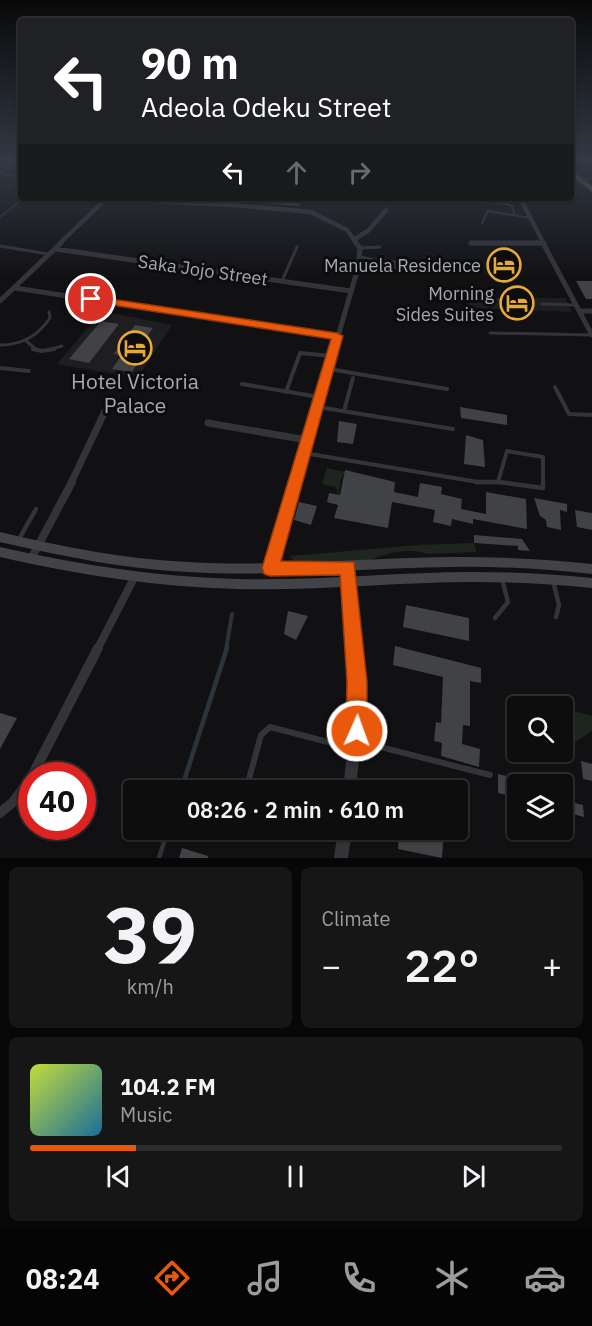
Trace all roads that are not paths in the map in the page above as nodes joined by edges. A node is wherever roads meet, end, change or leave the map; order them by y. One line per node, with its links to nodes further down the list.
1 (105, 201): 18 (street)
2 (171, 201): 6 (street)
3 (236, 201): 6 (street)
4 (477, 201): 8 (lane)
5 (522, 201): 9 (street)
6 (234, 205): 11 (street)
7 (386, 210): 11 (street)
8 (515, 216): 9 (lane); 10 (lane)
9 (531, 218): 13 (street)
10 (482, 223)
11 (355, 239): 17 (street)
12 (471, 243): 13 (street)
13 (544, 243): 29 (street)
14 (0, 246): 19 (lane)
15 (297, 247): 24 (lane)
16 (380, 247): 17 (lane)
17 (360, 248): 20 (street)
18 (55, 249): 19 (street); 24 (street, Saka Jojo Street)
19 (49, 254): 25 (street)
20 (360, 257): 21 (lane); 22 (street)
21 (383, 260): 23 (lane); 23 (lane)
22 (358, 268): 23 (lane); 26 (street)
23 (380, 270)
24 (282, 281): 26 (street, Saka Jojo Street)
25 (15, 288): 27 (street); 35 (street)
26 (351, 291): 35 (street)
27 (0, 301)
28 (542, 304): 29 (lane)
29 (577, 305): 30 (street)
30 (580, 311): 31 (street); 34 (street)
31 (592, 311)
32 (49, 312): 36 (lane)
33 (490, 333): 34 (lane)
34 (592, 335)
35 (337, 336): 39 (street)
36 (26, 341): 37 (lane); 38 (lane)
37 (0, 345)
38 (62, 346)
39 (332, 356): 41 (street); 47 (lane)
40 (0, 368): 42 (lane)
41 (328, 369): 46 (lane); 48 (street)
42 (30, 371)
43 (353, 378): 51 (lane)
44 (242, 384): 47 (lane)
45 (555, 387): 52 (lane)
46 (447, 388)
47 (286, 392): 48 (lane)
48 (320, 397): 50 (street)
49 (106, 407): 61 (street)
50 (317, 407): 51 (lane); 55 (street)
51 (344, 411): 54 (lane)
52 (592, 415)
53 (208, 423): 55 (street)
54 (453, 429)
55 (307, 440): 56 (street)
56 (303, 453): 57 (lane); 65 (street)
57 (498, 482): 57 (lane)
58 (36, 509): 60 (lane)
59 (0, 537): 60 (main road)
60 (18, 542): 61 (main road)
61 (39, 547): 63 (street); 65 (main road)
62 (0, 552): 63 (main road)
63 (31, 559): 68 (main road)
64 (348, 567): 65 (main road); 66 (main road); 70 (street)
65 (270, 568)
66 (592, 569)
67 (501, 575): 69 (main road); 70 (main road); 73 (lane)
68 (134, 578): 70 (main road); 75 (street)
69 (552, 578): 71 (main road); 72 (lane)
70 (350, 582): 74 (street)
71 (592, 583)
72 (556, 617)
73 (495, 618)
74 (355, 745): 76 (lane); 77 (lane); 78 (street)
75 (39, 762)
76 (490, 775)
77 (249, 780)
78 (351, 780)
79 (18, 795): 80 (street)
80 (0, 813)
81 (344, 840): 82 (street)
82 (341, 858)

